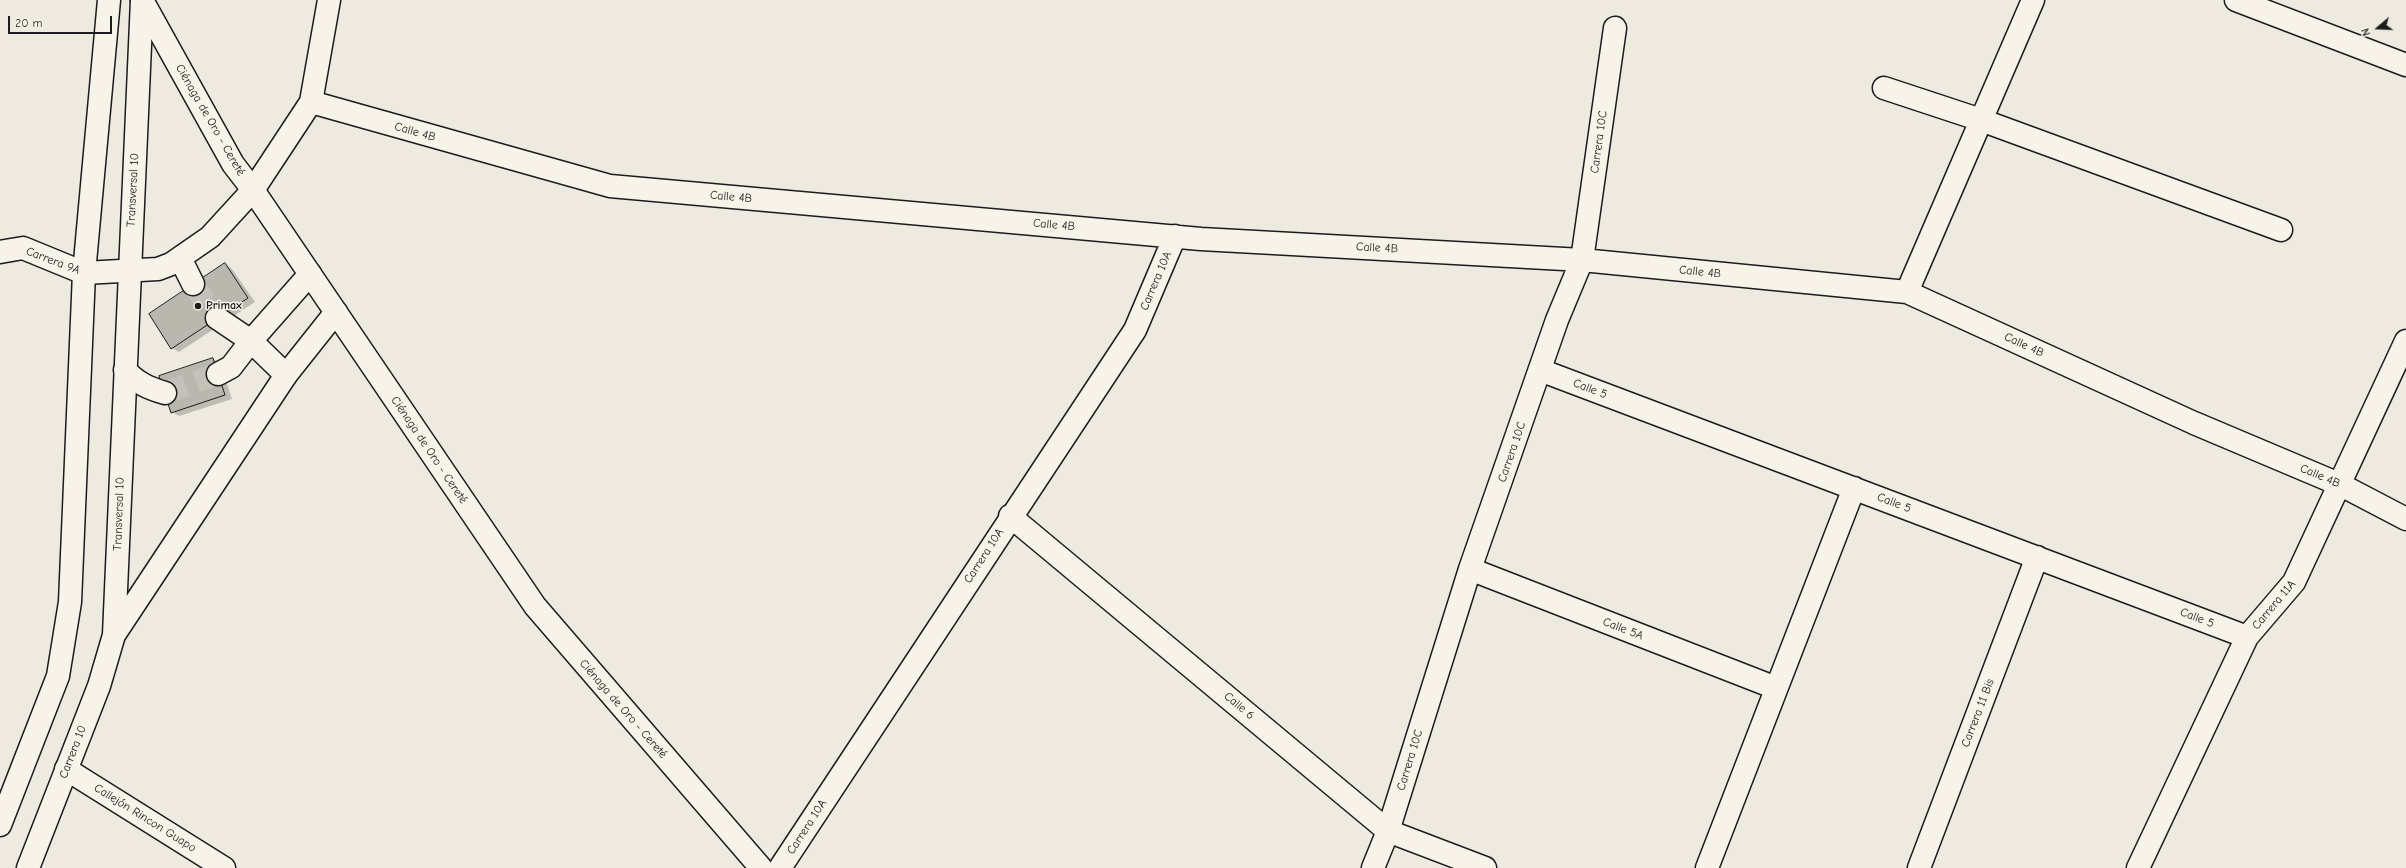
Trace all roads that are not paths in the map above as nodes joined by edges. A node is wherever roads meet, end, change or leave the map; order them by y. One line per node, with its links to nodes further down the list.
1 (108, 0): 18 (main road)
2 (142, 0): 11 (main road, Ciénaga de Oro - Cereté); 17 (main road, Transversal 10)
3 (329, 0): 9 (main road)
4 (2033, 0): 10 (main road)
5 (2236, 0): 7 (main road)
6 (1614, 28): 16 (main road, Carrera 10C)
7 (2406, 65)
8 (1884, 88): 10 (main road)
9 (311, 102): 11 (main road, Carrera 9A); 13 (main road, Calle 4B)
10 (1981, 120): 12 (main road); 21 (main road)
11 (253, 190): 15 (main road, Carrera 9A); 19 (main road, Ciénaga de Oro - Cereté)
12 (2280, 230)
13 (1175, 236): 16 (main road, Calle 4B); 33 (main road, Carrera 10A)
14 (0, 252): 18 (main road, Carrera 9A)
15 (180, 258): 17 (main road, Carrera 9A); 20 (main road)
16 (1582, 260): 21 (main road, Calle 4B); 27 (main road, Carrera 10C)
17 (129, 271): 18 (main road, Carrera 9A); 26 (main road, Transversal 10)
18 (84, 273): 41 (main road)
19 (310, 274): 22 (main road, Ciénaga de Oro - Cereté); 24 (main road)
20 (193, 284)
21 (1907, 292): 31 (main road, Calle 4B)
22 (336, 312): 29 (main road); 45 (main road, Ciénaga de Oro - Cereté)
23 (217, 318): 24 (main road)
24 (251, 341): 28 (main road); 29 (main road)
25 (2406, 341): 31 (main road, Carrera 11A)
26 (125, 370): 30 (main road); 37 (main road, Transversal 10)
27 (1540, 370): 32 (main road, Calle 5); 36 (main road, Carrera 10C)
28 (218, 374)
29 (286, 375): 37 (main road)
30 (165, 393)
31 (2341, 485): 34 (main road, Calle 4B); 38 (main road, Carrera 11A)
32 (1854, 488): 35 (main road, Calle 5); 39 (main road)
33 (1010, 516): 42 (main road, Calle 6); 46 (main road, Carrera 10A)
34 (2406, 519)
35 (2037, 557): 38 (main road, Calle 5); 50 (main road, Carrera 11 Bis)
36 (1470, 569): 39 (main road, Calle 5A); 42 (main road, Carrera 10C)
37 (114, 635): 40 (main road, Carrera 10)
38 (2247, 637): 51 (main road, Carrera 11A)
39 (1776, 688): 49 (main road)
40 (66, 769): 43 (main road, Carrera 10); 44 (main road, Callejón Rincon Guapo)
41 (0, 825)
42 (1388, 831): 47 (main road, Carrera 10C); 48 (main road, Calle 6)
43 (28, 868)
44 (224, 868)
45 (761, 868)
46 (780, 868)
47 (1373, 868)
48 (1485, 868)
49 (1708, 868)
50 (1919, 868)
51 (2138, 868)

